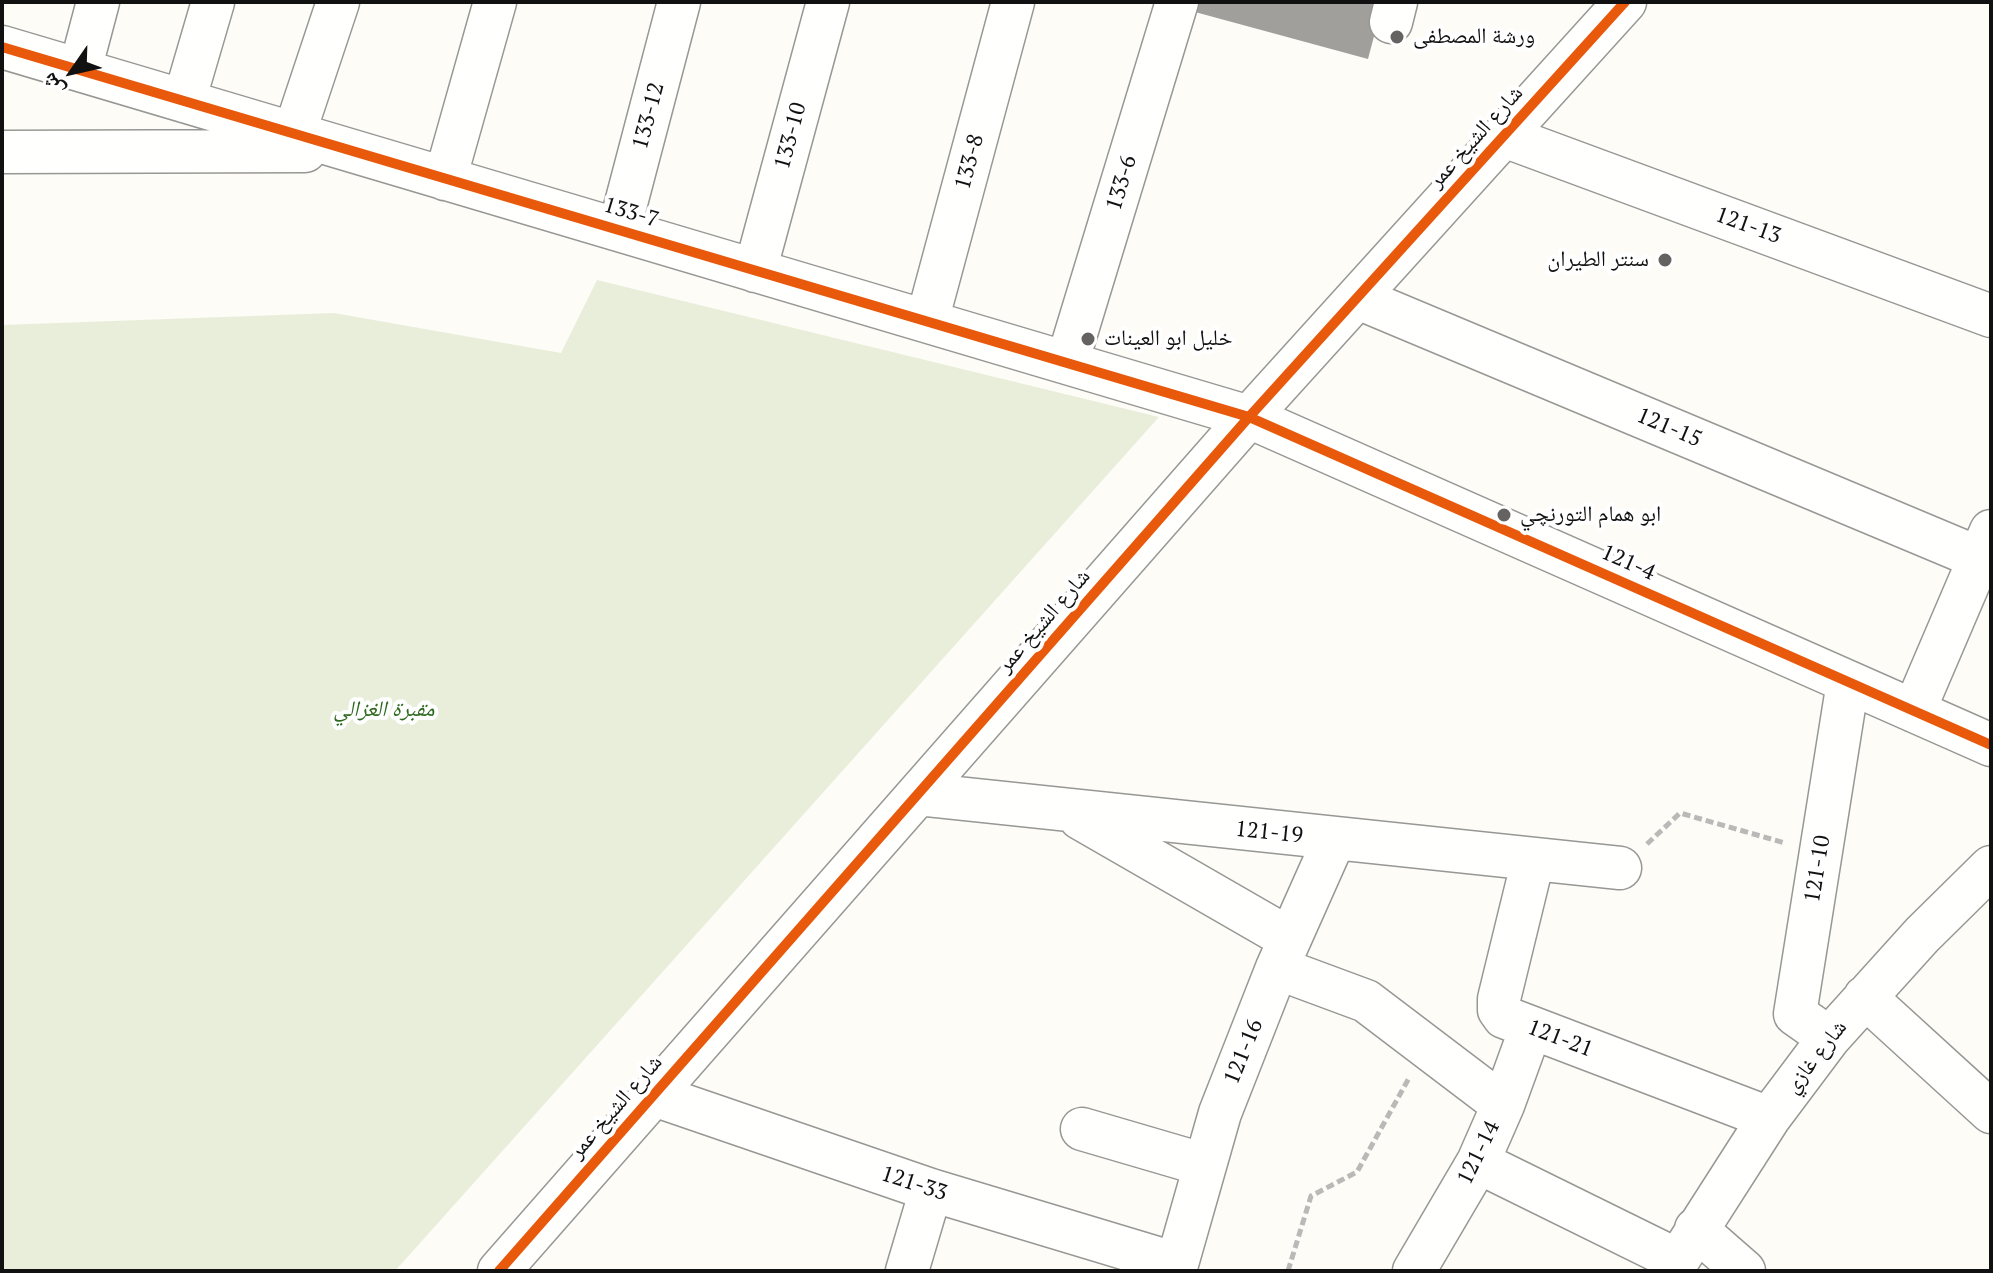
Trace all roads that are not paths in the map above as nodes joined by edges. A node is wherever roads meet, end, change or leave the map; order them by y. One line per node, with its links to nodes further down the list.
1 (98, 2): 11 (street)
2 (213, 2): 12 (street)
3 (338, 2): 13 (street)
4 (495, 2): 17 (street)
5 (679, 2): 18 (street, 133-12)
6 (828, 2): 19 (street, 133-10)
7 (1013, 2): 22 (street, 133-8)
8 (1177, 2): 23 (street, 133-6)
9 (1625, 2): 14 (street, شارع الشيخ عمر)
10 (2, 47): 11 (street, 133-7)
11 (80, 70): 12 (street, 133-7)
12 (184, 101): 13 (street, 133-7)
13 (294, 134): 15 (street, 133-7)
14 (1504, 136): 20 (street, شارع الشيخ عمر); 21 (street, 121-13)
15 (351, 151): 16 (street); 17 (street, 133-7)
16 (2, 152)
17 (445, 179): 18 (street, 133-7)
18 (619, 230): 19 (street, 133-7)
19 (755, 271): 22 (street, 133-7)
20 (1358, 298): 24 (street, شارع الشيخ عمر); 25 (street, 121-15)
21 (1991, 316)
22 (927, 321): 23 (street, 133-7)
23 (1067, 363): 24 (street, 133-7)
24 (1249, 417): 26 (street, 121-4); 29 (street, شارع الشيخ عمر)
25 (1985, 544): 27 (street)
26 (1848, 682): 27 (street, 121-4); 38 (street, 121-10)
27 (1914, 711): 28 (street, 121-4)
28 (1991, 745)
29 (918, 794): 30 (street, 121-19); 39 (street, شارع الشيخ عمر)
30 (1067, 810): 31 (street, 121-19); 35 (street)
31 (1334, 840): 32 (street, 121-19); 35 (street, 121-16)
32 (1533, 860): 34 (street, 121-19); 37 (street, 121-21)
33 (1991, 867): 36 (street, شارع غازي)
34 (1620, 868)
35 (1284, 954): 40 (street); 45 (street, 121-16)
36 (1865, 997): 38 (street, شارع غازي); 41 (street)
37 (1531, 1028): 40 (street, 121-14); 42 (street, 121-21)
38 (1829, 1038): 42 (street, شارع غازي)
39 (654, 1095): 46 (street, 121-33); 49 (street, شارع الشيخ عمر)
40 (1503, 1105): 44 (street, 121-14)
41 (1991, 1112)
42 (1769, 1118): 47 (street, شارع غازي)
43 (1082, 1129): 45 (street)
44 (1478, 1162): 47 (street); 51 (street, 121-14)
45 (1205, 1165): 48 (street, 121-16)
46 (931, 1190): 48 (street, 121-33); 50 (street)
47 (1681, 1253): 52 (street)
48 (1176, 1267)
49 (499, 1271)
50 (907, 1271)
51 (1414, 1271)
52 (1744, 1271)

